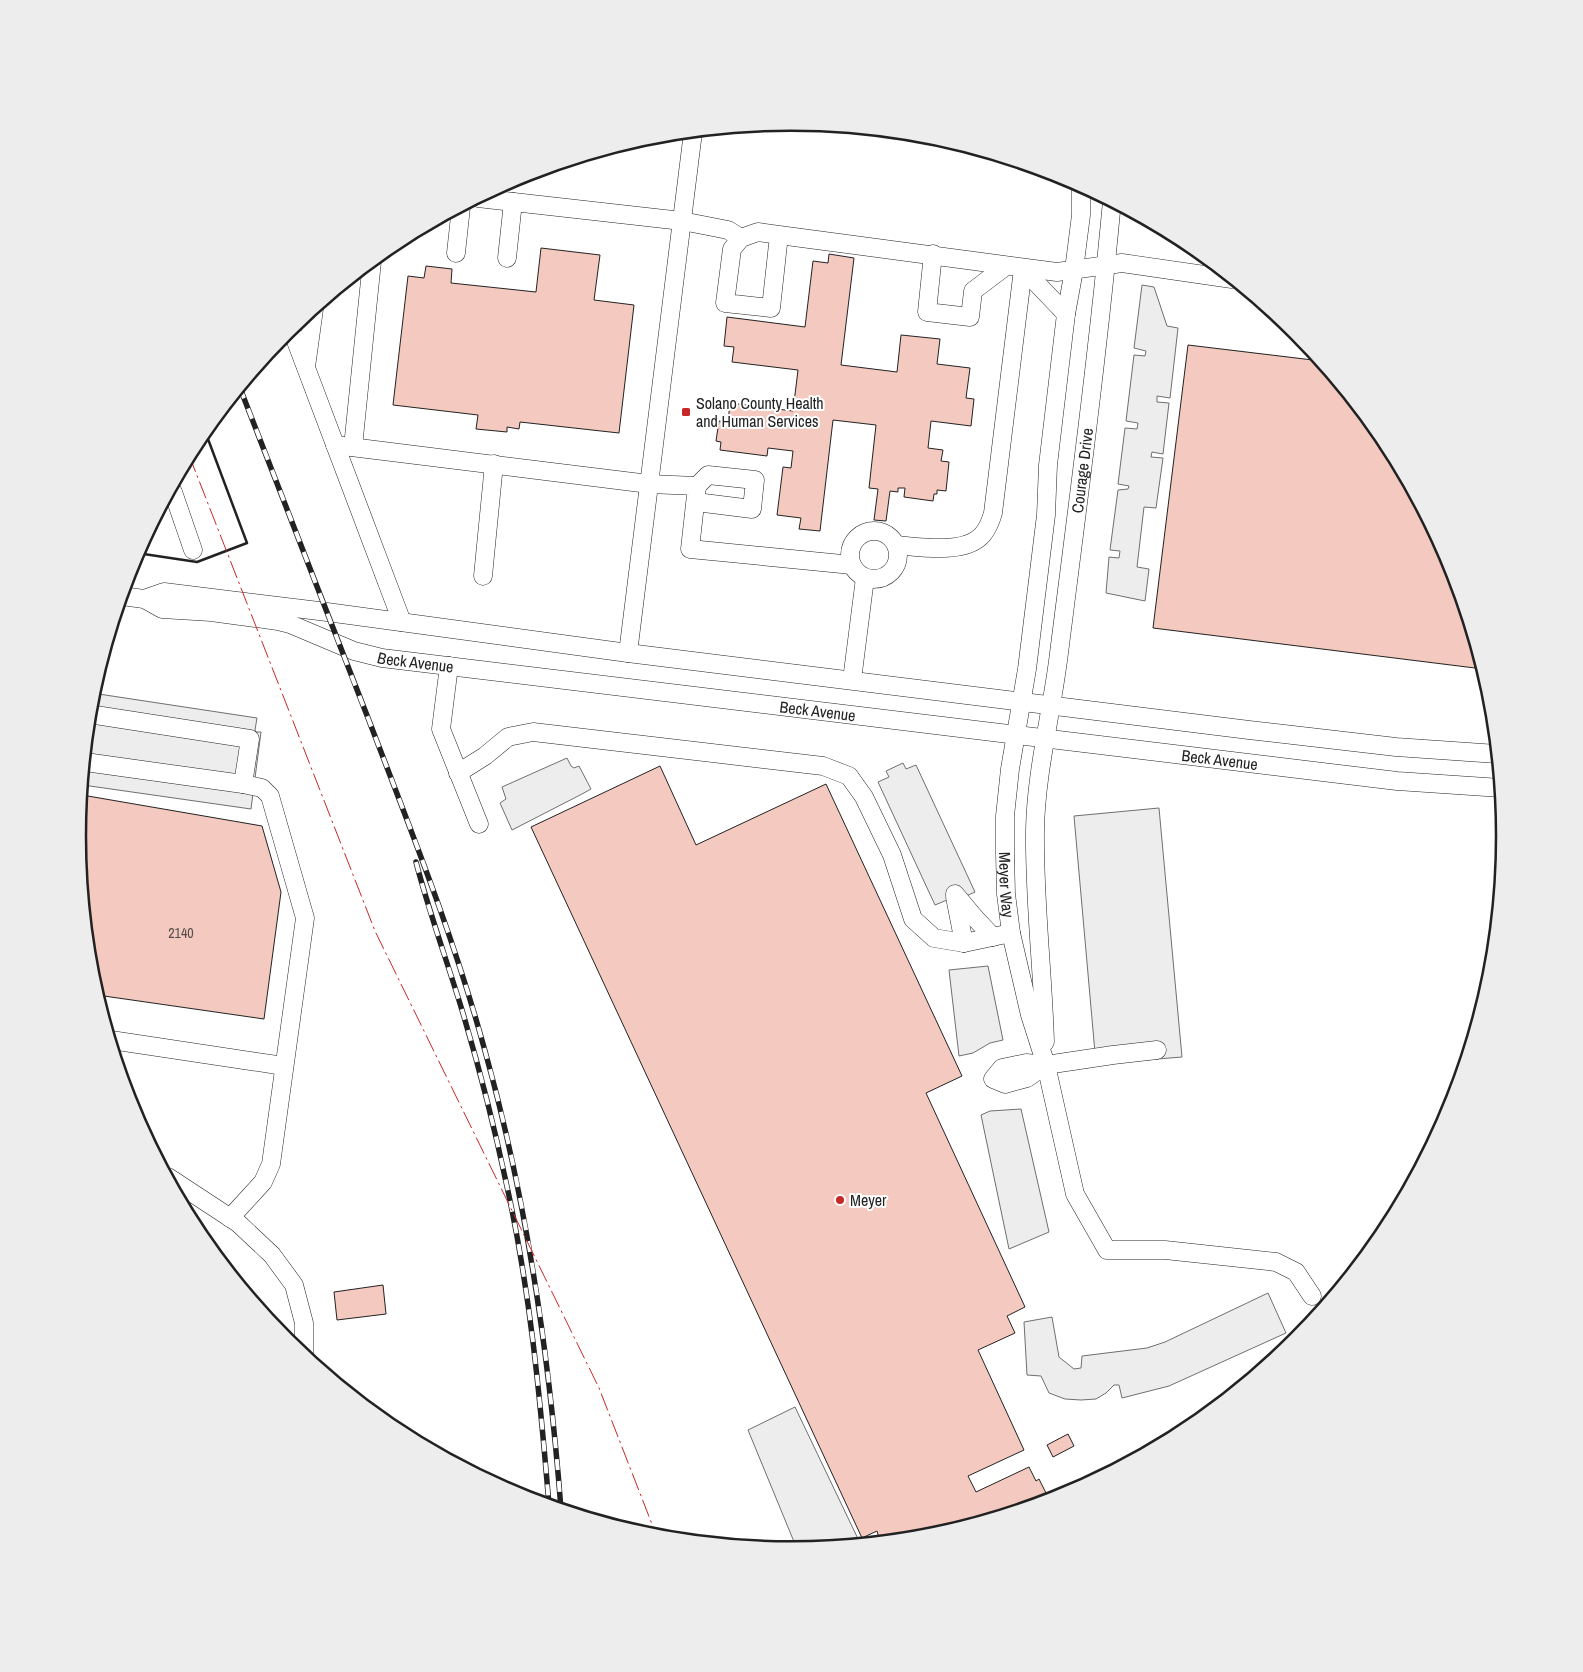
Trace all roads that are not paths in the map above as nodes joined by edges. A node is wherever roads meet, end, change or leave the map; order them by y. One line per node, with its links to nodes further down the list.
1 (692, 138): 7 (street)
2 (1081, 193): 16 (street, Courage Drive)
3 (488, 199): 4 (street)
4 (513, 202): 7 (street); 12 (street)
5 (1111, 208): 13 (street, Courage Drive)
6 (460, 214): 10 (street)
7 (682, 222): 9 (street); 25 (street)
8 (779, 235): 9 (street); 9 (street); 11 (street)
9 (741, 238)
10 (456, 253)
11 (933, 254): 14 (street); 14 (street)
12 (507, 258)
13 (1106, 266): 16 (street); 17 (street); 39 (street, Courage Drive)
14 (1015, 268): 16 (street); 18 (street); 27 (street)
15 (371, 270): 23 (street)
16 (1074, 270): 18 (street, Courage Drive)
17 (1223, 278)
18 (1066, 314): 38 (street, Courage Drive)
19 (313, 319): 21 (street)
20 (293, 337): 21 (street)
21 (306, 369): 22 (street)
22 (335, 445): 23 (street); 34 (street)
23 (353, 447): 24 (street)
24 (494, 464): 25 (street); 30 (street)
25 (649, 484): 29 (street); 35 (street)
26 (174, 496): 28 (street)
27 (896, 545): 29 (street); 31 (street)
28 (193, 550)
29 (852, 565): 31 (street)
30 (483, 576)
31 (865, 578): 37 (street)
32 (129, 597): 33 (street, Beck Avenue)
33 (144, 599): 34 (street, Beck Avenue); 36 (street, Beck Avenue)
34 (402, 622): 35 (street, Beck Avenue)
35 (628, 653): 37 (street, Beck Avenue)
36 (449, 666): 41 (street, Beck Avenue); 45 (street)
37 (852, 680): 38 (street, Beck Avenue)
38 (1021, 701): 39 (street, Beck Avenue); 41 (street, Meyer Way)
39 (1052, 704): 42 (street, Courage Drive); 43 (street, Beck Avenue)
40 (97, 715): 46 (street)
41 (1015, 735): 42 (street, Beck Avenue); 49 (street, Meyer Way)
42 (1046, 739): 47 (street, Beck Avenue); 55 (street, Meyer Way)
43 (1492, 754)
44 (90, 763): 46 (street)
45 (458, 773): 48 (street); 51 (street)
46 (243, 784): 54 (street)
47 (1495, 788)
48 (480, 824)
49 (1011, 933): 50 (street); 55 (street, Meyer Way)
50 (993, 937): 51 (street); 51 (street)
51 (964, 944)
52 (117, 1041): 54 (street)
53 (1157, 1050): 55 (street)
54 (284, 1066): 57 (street)
55 (1046, 1066): 58 (street, Meyer Way)
56 (180, 1188): 57 (street)
57 (230, 1218): 59 (street)
58 (1312, 1296)
59 (304, 1345)

